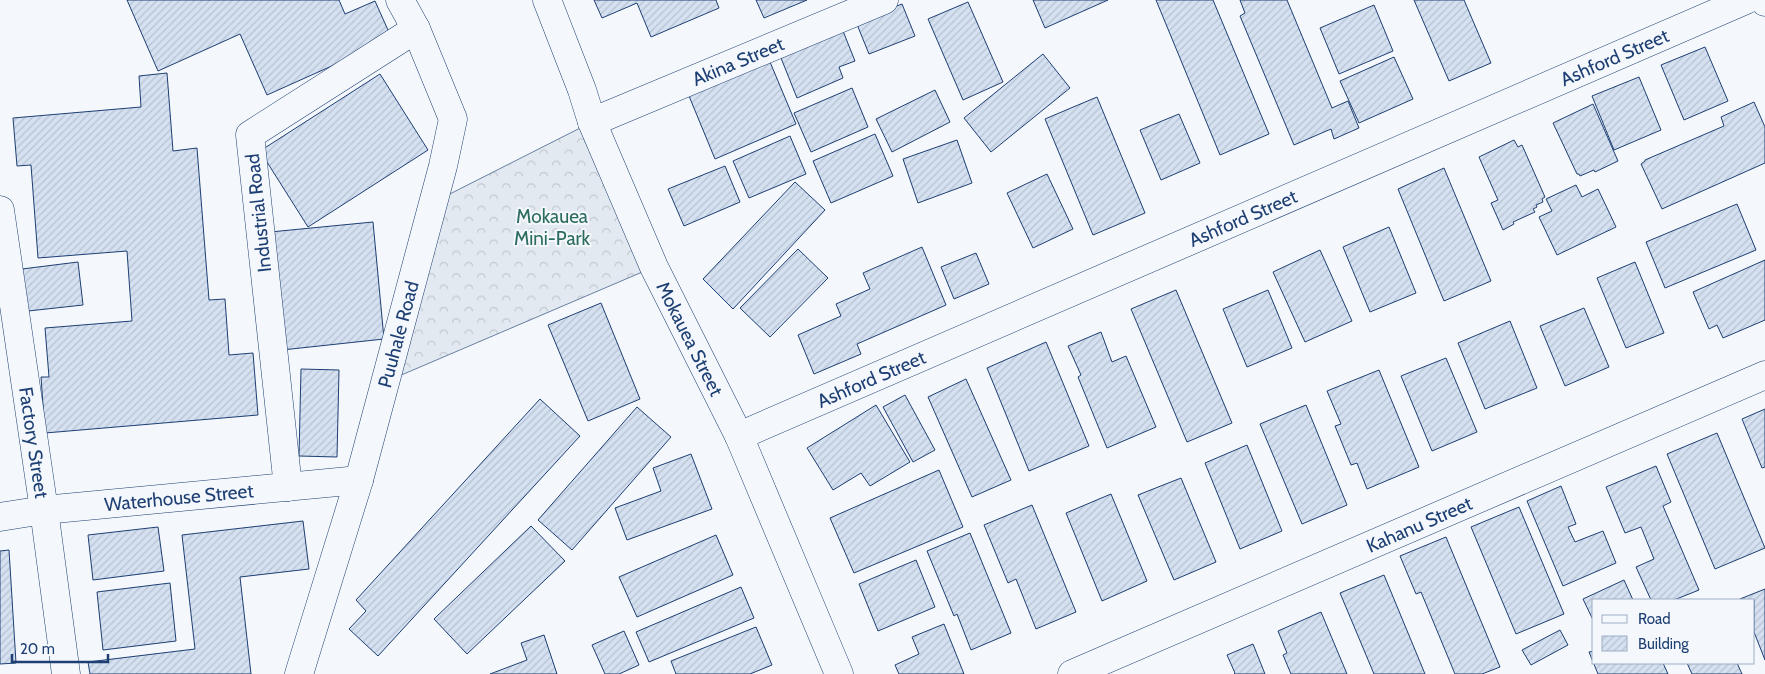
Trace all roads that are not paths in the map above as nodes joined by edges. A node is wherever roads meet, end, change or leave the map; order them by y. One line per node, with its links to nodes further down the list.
1 (400, 0): 5 (street, Puuhale Road)
2 (548, 0): 6 (street, Mokauea Street)
3 (884, 0): 6 (street, Akina Street)
4 (1746, 0): 9 (street, Ashford Street)
5 (416, 29): 10 (street, Puuhale Road); 11 (street, Industrial Road)
6 (592, 122): 9 (street, Mokauea Street)
7 (0, 210): 12 (street, Factory Street)
8 (1765, 375): 17 (street, Kahanu Street)
9 (738, 436): 16 (street, Mokauea Street)
10 (359, 480): 11 (street, Waterhouse Street); 15 (street, Puuhale Road)
11 (288, 487): 12 (street, Waterhouse Street)
12 (44, 510): 13 (street, Waterhouse Street); 14 (street, Factory Street)
13 (0, 517)
14 (66, 674)
15 (299, 674)
16 (839, 674)
17 (1072, 674)

